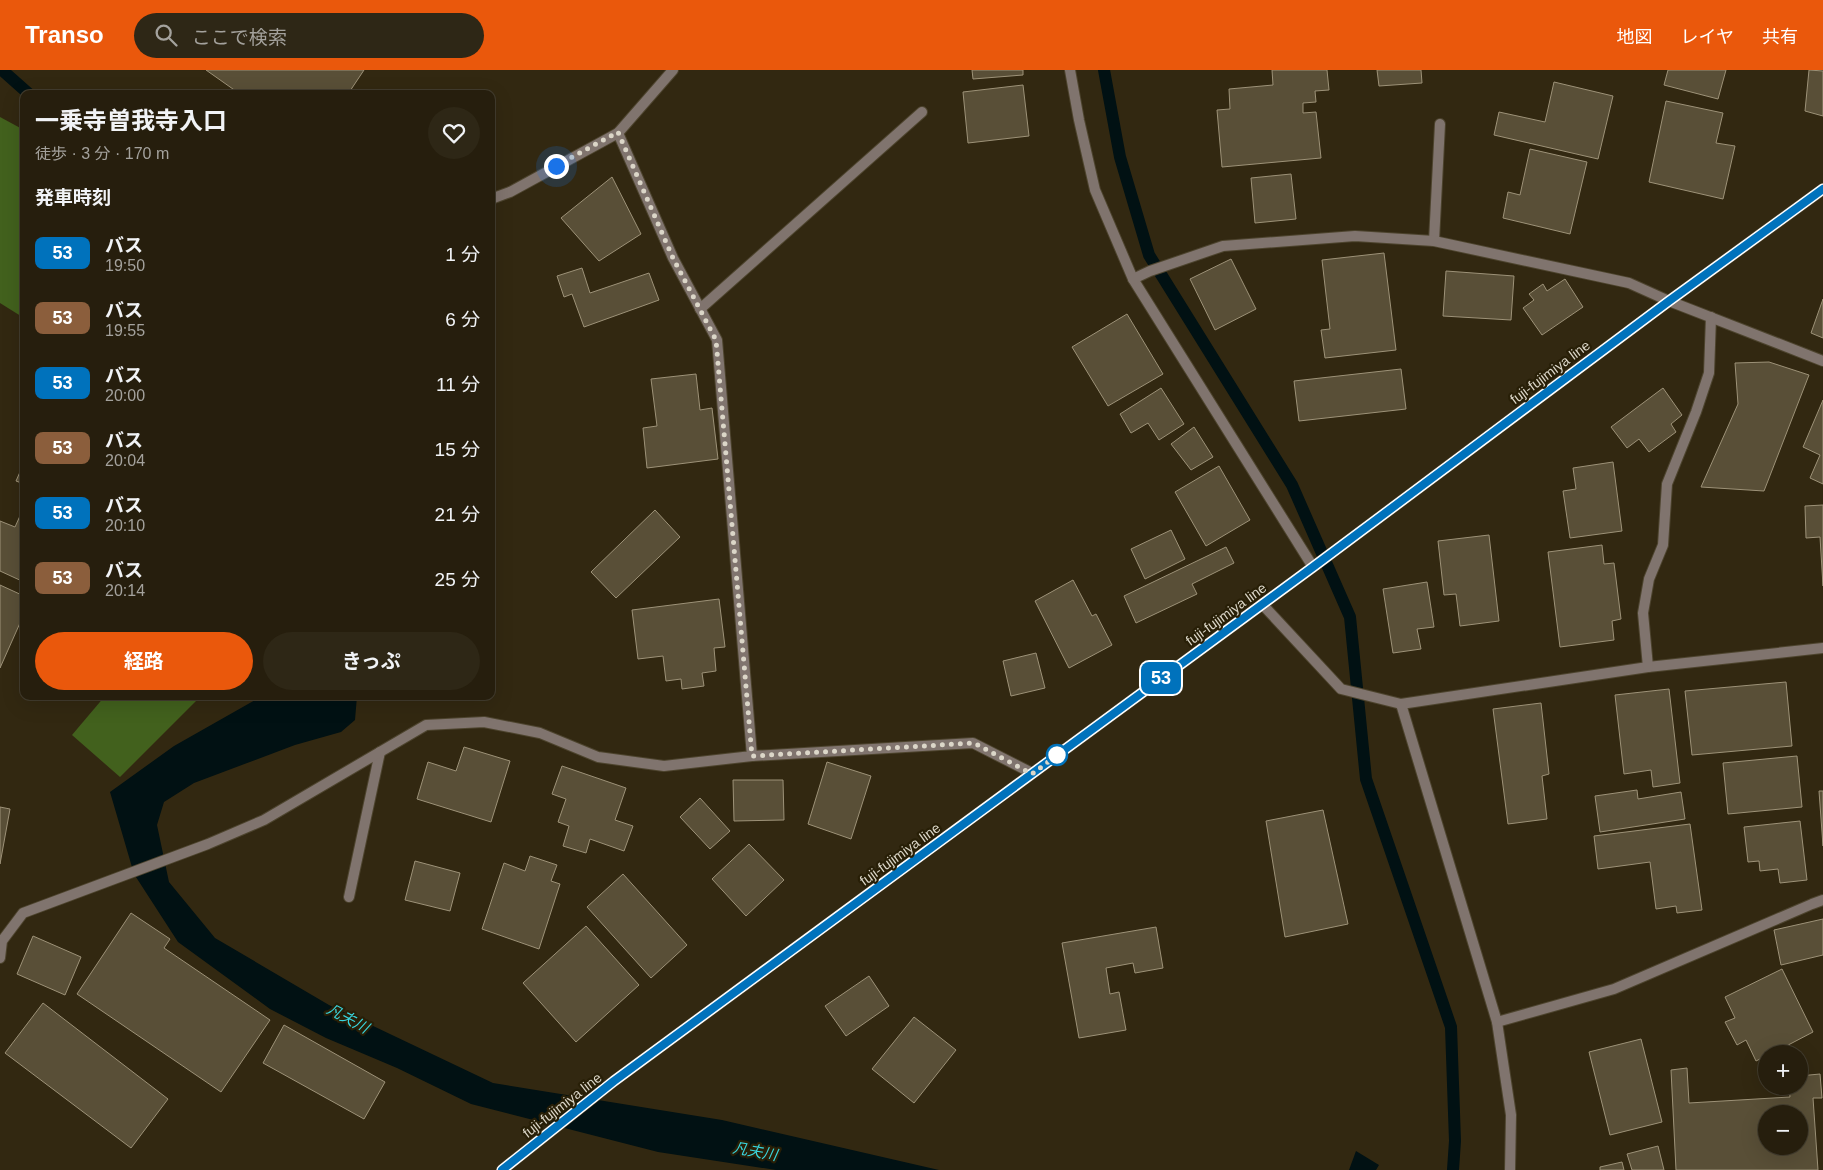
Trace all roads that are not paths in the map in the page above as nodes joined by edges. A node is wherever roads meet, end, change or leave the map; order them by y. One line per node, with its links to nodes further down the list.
1 (673, 70): 5 (street)
2 (1070, 70): 9 (street)
3 (922, 112): 11 (street)
4 (1440, 124): 8 (street)
5 (618, 132): 7 (street); 11 (street)
6 (1823, 189): 10 (main road, fuji-fujimiya line)
7 (495, 198)
8 (1434, 241): 9 (street); 10 (street)
9 (1133, 278): 14 (street)
10 (1669, 301): 12 (street); 14 (main road, fuji-fujimiya line)
11 (700, 309): 20 (street)
12 (1710, 317): 13 (street); 17 (street)
13 (1823, 361)
14 (1313, 567): 15 (main road, fuji-fujimiya line)
15 (1262, 604): 18 (street); 21 (main road, fuji-fujimiya line)
16 (1823, 648): 17 (street)
17 (1648, 667): 18 (street)
18 (1401, 704): 25 (street)
19 (380, 752): 20 (street); 22 (street); 24 (street)
20 (752, 756): 21 (street)
21 (1032, 774): 26 (main road, fuji-fujimiya line)
22 (349, 897)
23 (1823, 900): 25 (street)
24 (0, 958)
25 (1497, 1022): 27 (street)
26 (502, 1170)
27 (1510, 1170)

